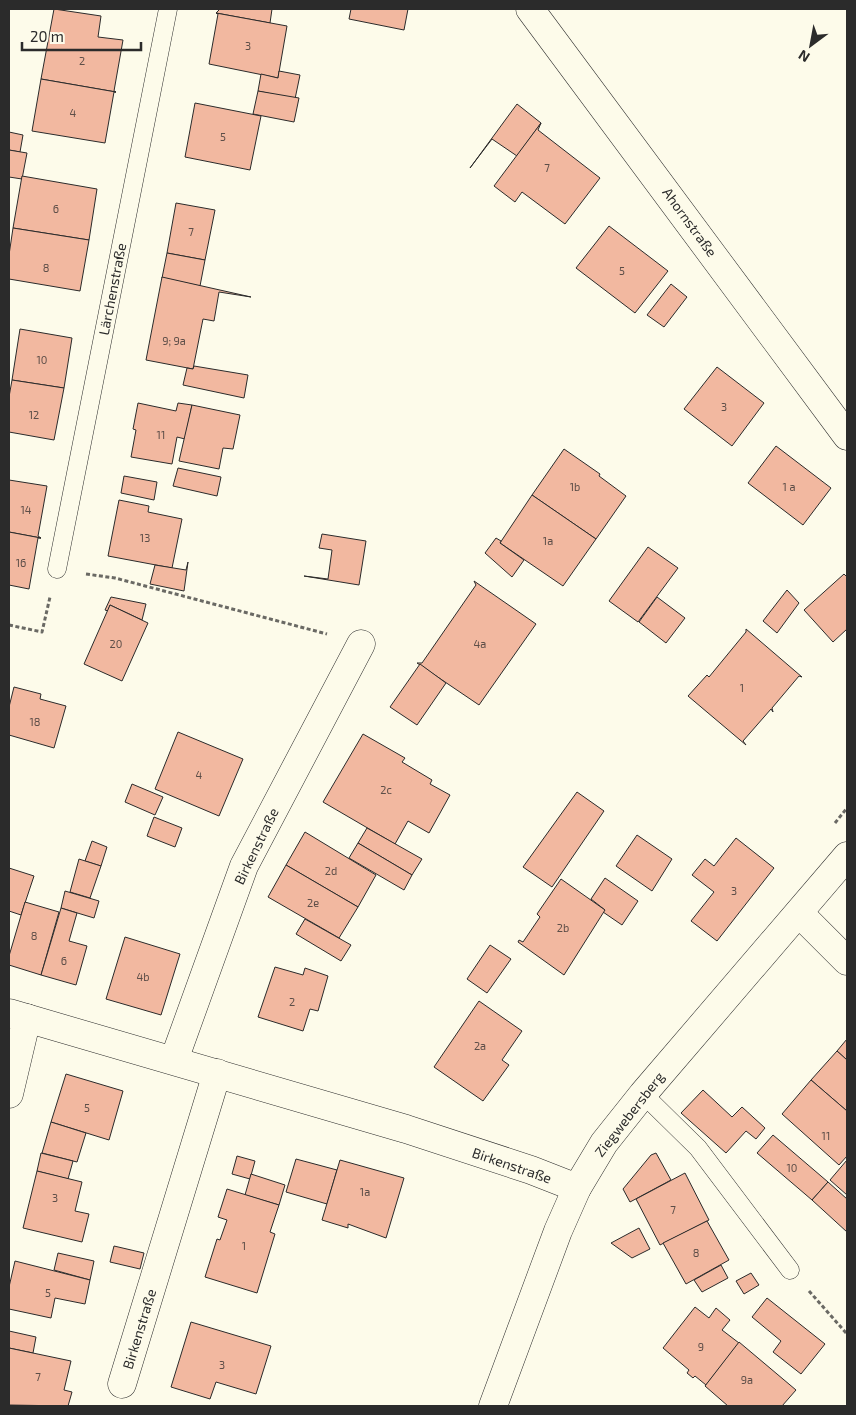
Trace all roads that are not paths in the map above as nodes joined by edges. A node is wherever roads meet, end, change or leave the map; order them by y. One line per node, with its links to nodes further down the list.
1 (168, 9): 4 (lane, Lärchenstraße)
2 (530, 9): 3 (street, Ahornstraße)
3 (847, 436)
4 (57, 569)
5 (362, 644): 10 (street, Birkenstraße)
6 (847, 856): 7 (street, Ziegwebersberg)
7 (799, 912): 8 (street); 13 (street, Ziegwebersberg)
8 (847, 961)
9 (18, 1015): 10 (street, Birkenstraße); 12 (street)
10 (174, 1060): 11 (street, Birkenstraße)
11 (217, 1073): 14 (street, Birkenstraße); 16 (street, Birkenstraße)
12 (9, 1094)
13 (643, 1094): 14 (street, Ziegwebersberg); 15 (lane)
14 (577, 1188): 17 (street, Ziegwebersberg)
15 (790, 1270)
16 (122, 1384)
17 (494, 1406)

